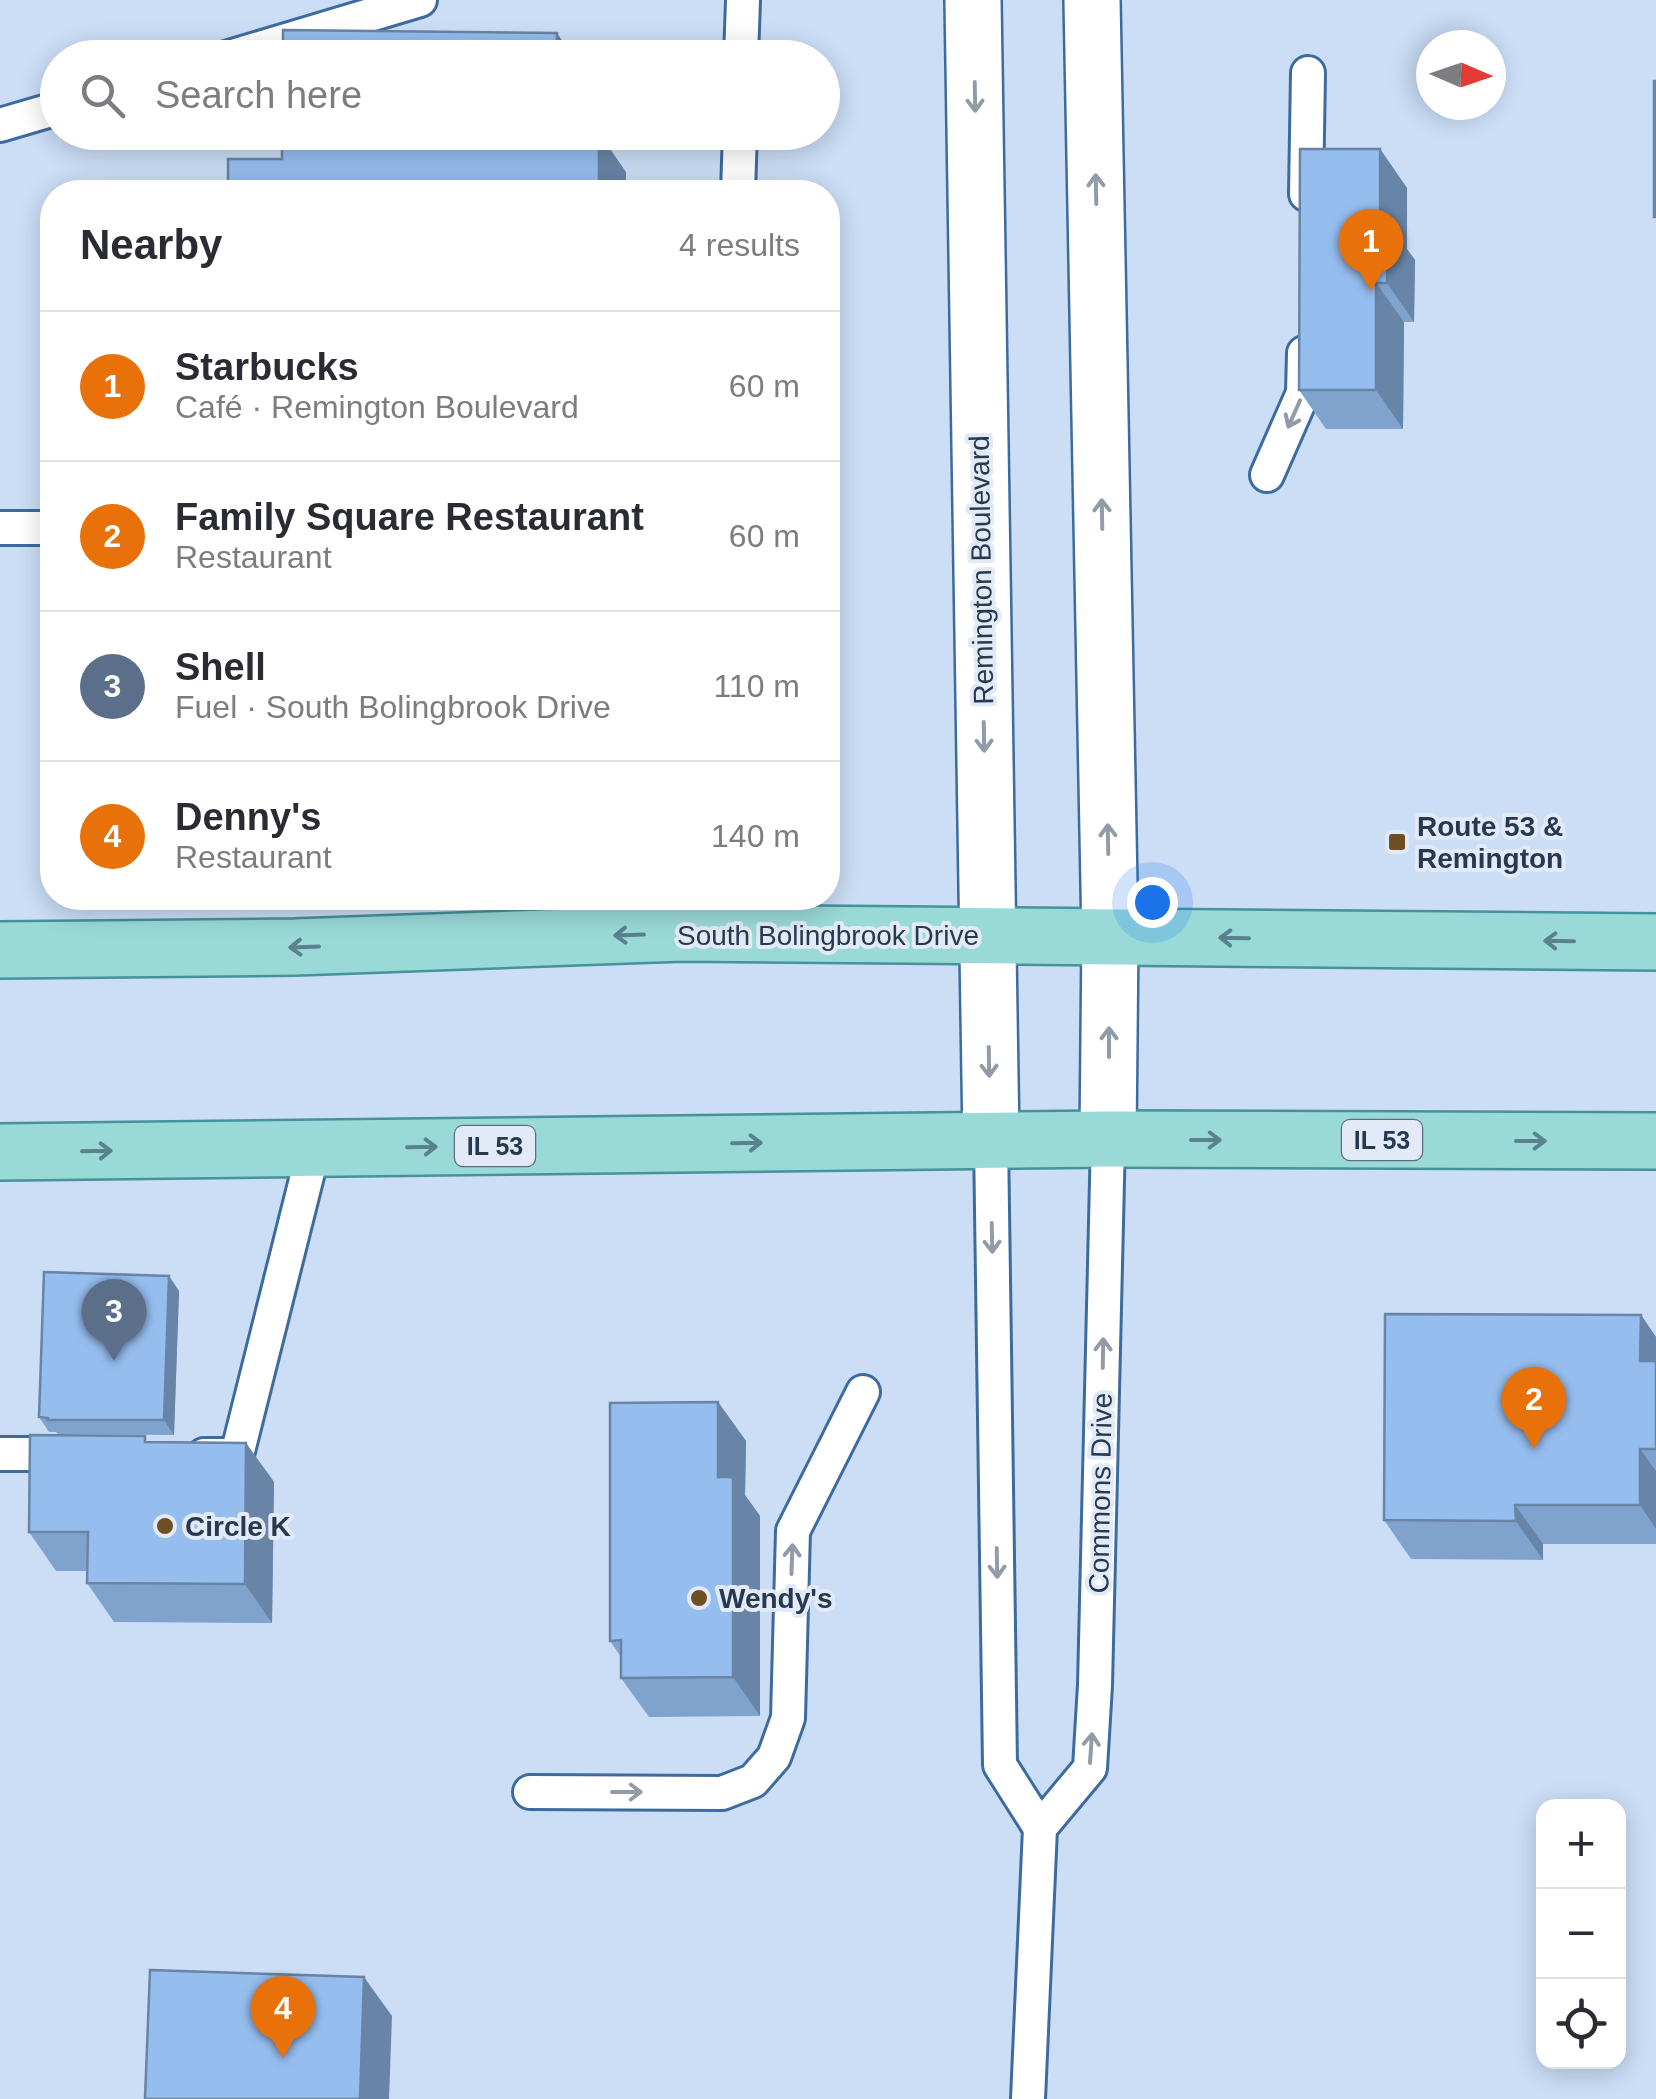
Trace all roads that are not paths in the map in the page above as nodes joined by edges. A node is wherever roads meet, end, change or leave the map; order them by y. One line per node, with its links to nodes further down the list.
1 (420, 0): 5 (lane)
2 (743, 0): 6 (lane)
3 (973, 0): 17 (street, Remington Boulevard, one-way to 17)
4 (1092, 0): 18 (street, one-way to 4)
5 (286, 40)
6 (742, 40)
7 (1308, 74): 12 (lane)
8 (40, 113): 9 (lane)
9 (0, 125)
10 (739, 150): 11 (lane)
11 (738, 180)
12 (1306, 233)
13 (1304, 313): 14 (lane, one-way to 14)
14 (1267, 475)
15 (0, 528): 16 (lane)
16 (40, 528)
17 (986, 936): 18 (main road, South Bolingbrook Drive); 20 (main road, South Bolingbrook Drive, one-way to 20); 22 (street, Remington Boulevard, one-way to 22)
18 (1110, 937): 19 (main road, South Bolingbrook Drive, one-way to 18); 21 (street, one-way to 18)
19 (1656, 942)
20 (0, 950)
21 (1108, 1139): 22 (main road, IL 53); 23 (main road, IL 53, one-way to 23); 31 (lane, Commons Drive, one-way to 21)
22 (991, 1140): 24 (main road, IL 53, one-way to 22); 31 (lane, one-way to 31)
23 (1656, 1141)
24 (314, 1148): 25 (main road, IL 53, one-way to 24); 29 (lane)
25 (0, 1152)
26 (864, 1392): 30 (lane, one-way to 26)
27 (0, 1454): 28 (lane)
28 (98, 1454)
29 (178, 1454)
30 (530, 1792)
31 (1040, 1828): 32 (lane)
32 (1028, 2099)

